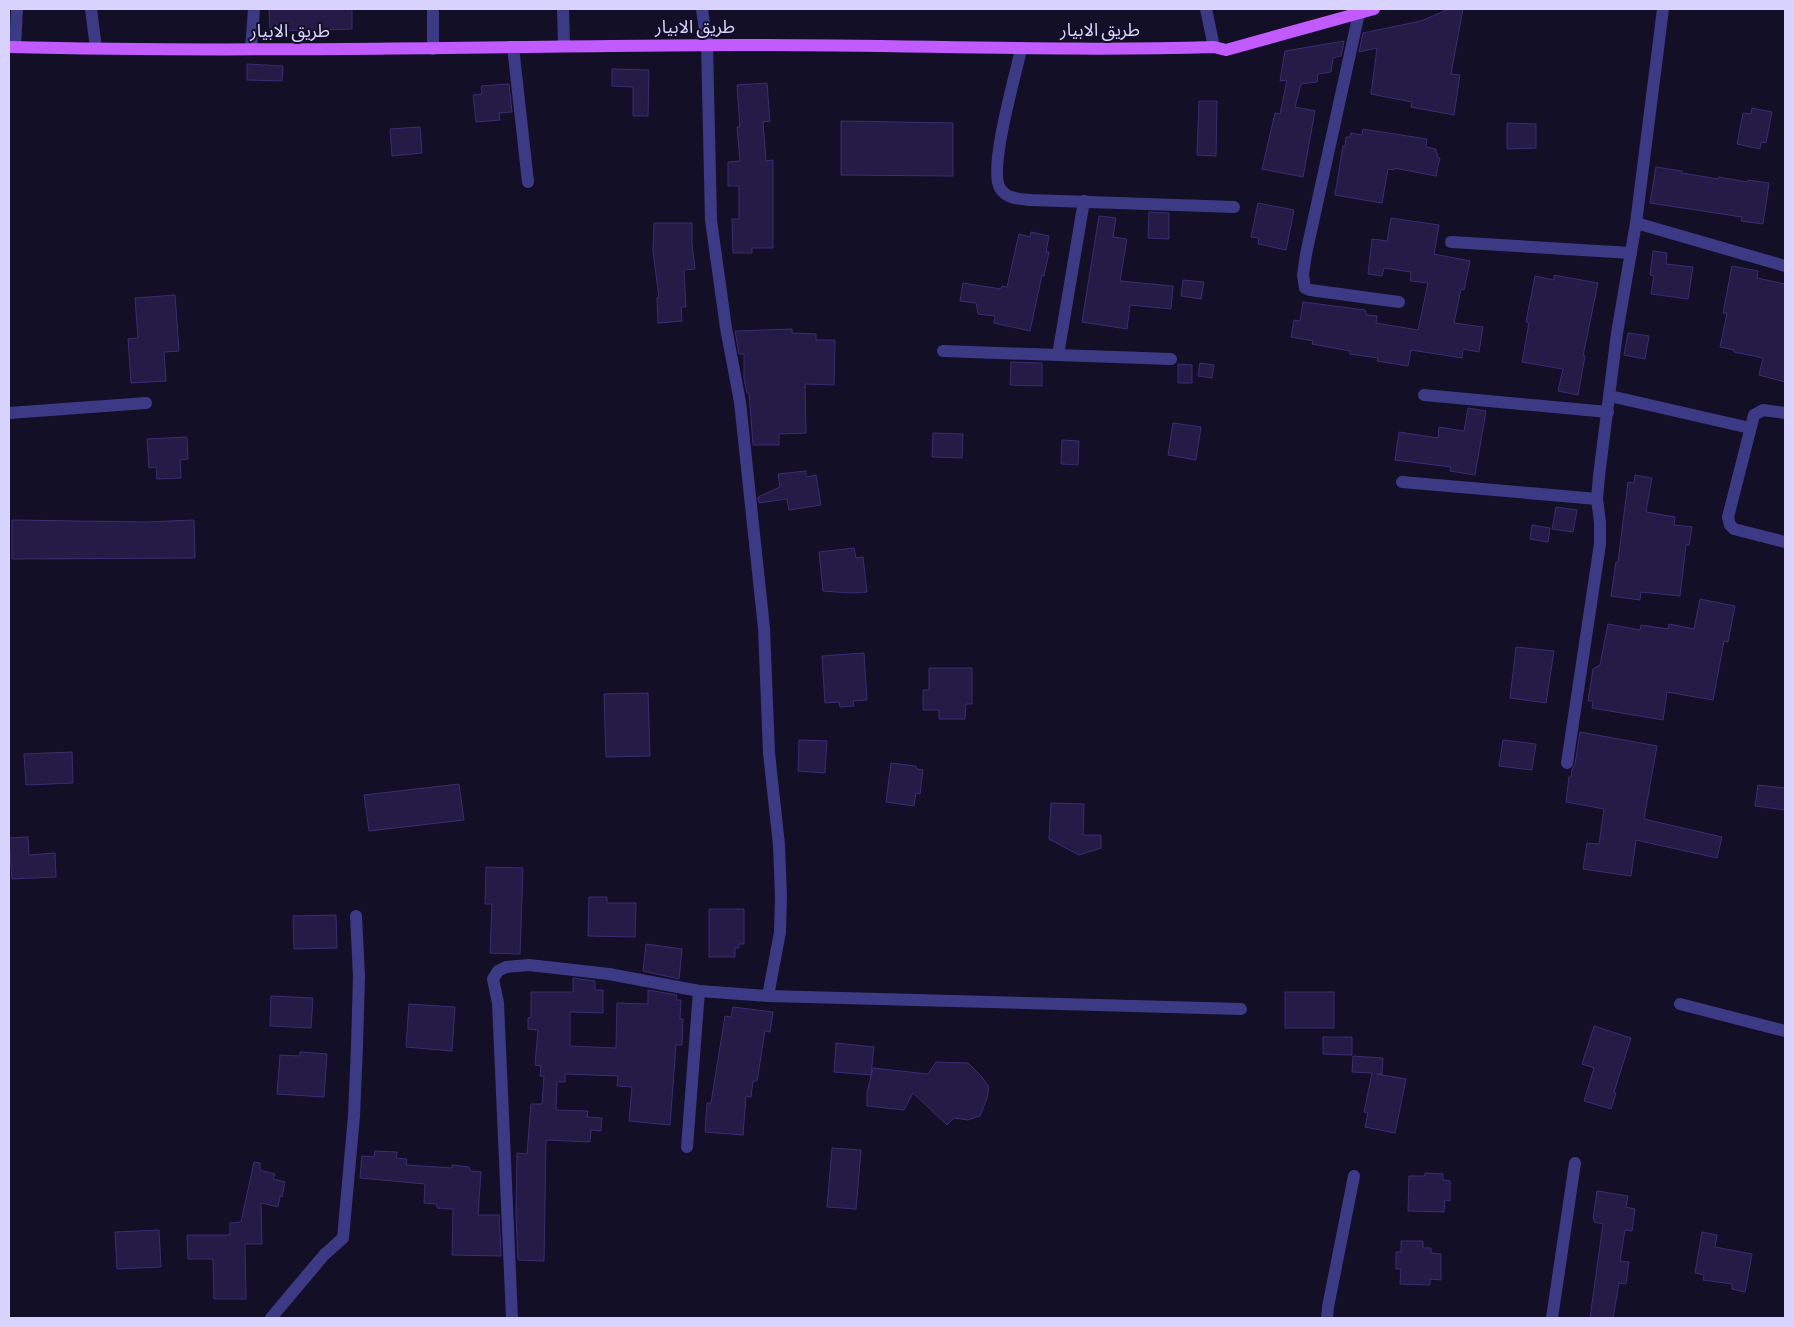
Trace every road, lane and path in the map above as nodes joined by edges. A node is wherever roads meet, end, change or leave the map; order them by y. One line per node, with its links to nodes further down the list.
1 (17, 9): 13 (street)
2 (91, 9): 16 (street)
3 (254, 9): 17 (street)
4 (433, 9): 18 (street)
5 (563, 9): 12 (street)
6 (702, 9): 11 (street)
7 (1206, 9): 15 (street)
8 (1374, 9): 10 (main road, طريق الابيار)
9 (1663, 9): 23 (street)
10 (1359, 13): 15 (main road, طريق الابيار); 27 (street)
11 (707, 45): 12 (main road, طريق الابيار); 19 (main road, طريق الابيار); 44 (street)
12 (564, 46): 14 (main road, طريق الابيار)
13 (12, 47): 16 (main road, طريق الابيار)
14 (513, 47): 18 (main road, طريق الابيار); 20 (street)
15 (1214, 47): 19 (main road, طريق الابيار)
16 (96, 48): 17 (main road, طريق الابيار)
17 (251, 49): 18 (main road, طريق الابيار)
18 (433, 49)
19 (1022, 49): 21 (street)
20 (528, 182)
21 (1084, 201): 22 (street); 29 (street)
22 (1234, 207)
23 (1636, 223): 25 (street); 26 (street)
24 (1451, 242): 25 (street)
25 (1631, 253): 32 (street)
26 (1785, 266)
27 (1399, 302)
28 (943, 351): 29 (street)
29 (1058, 355): 30 (street)
30 (1171, 359)
31 (1424, 395): 34 (street)
32 (1610, 396): 34 (street); 37 (street)
33 (146, 403): 35 (street)
34 (1608, 412): 39 (street)
35 (9, 413)
36 (1785, 413): 37 (street)
37 (1750, 428): 40 (street)
38 (1402, 482): 39 (street)
39 (1597, 500): 41 (street)
40 (1785, 542)
41 (1567, 763)
42 (356, 916): 51 (street)
43 (699, 991): 44 (street); 48 (street); 52 (street)
44 (768, 996): 46 (street)
45 (1680, 1004): 47 (street)
46 (1241, 1008)
47 (1785, 1031)
48 (687, 1147)
49 (1575, 1163): 54 (street)
50 (1354, 1176): 53 (street)
51 (271, 1318)
52 (512, 1318)
53 (1327, 1318)
54 (1552, 1318)

